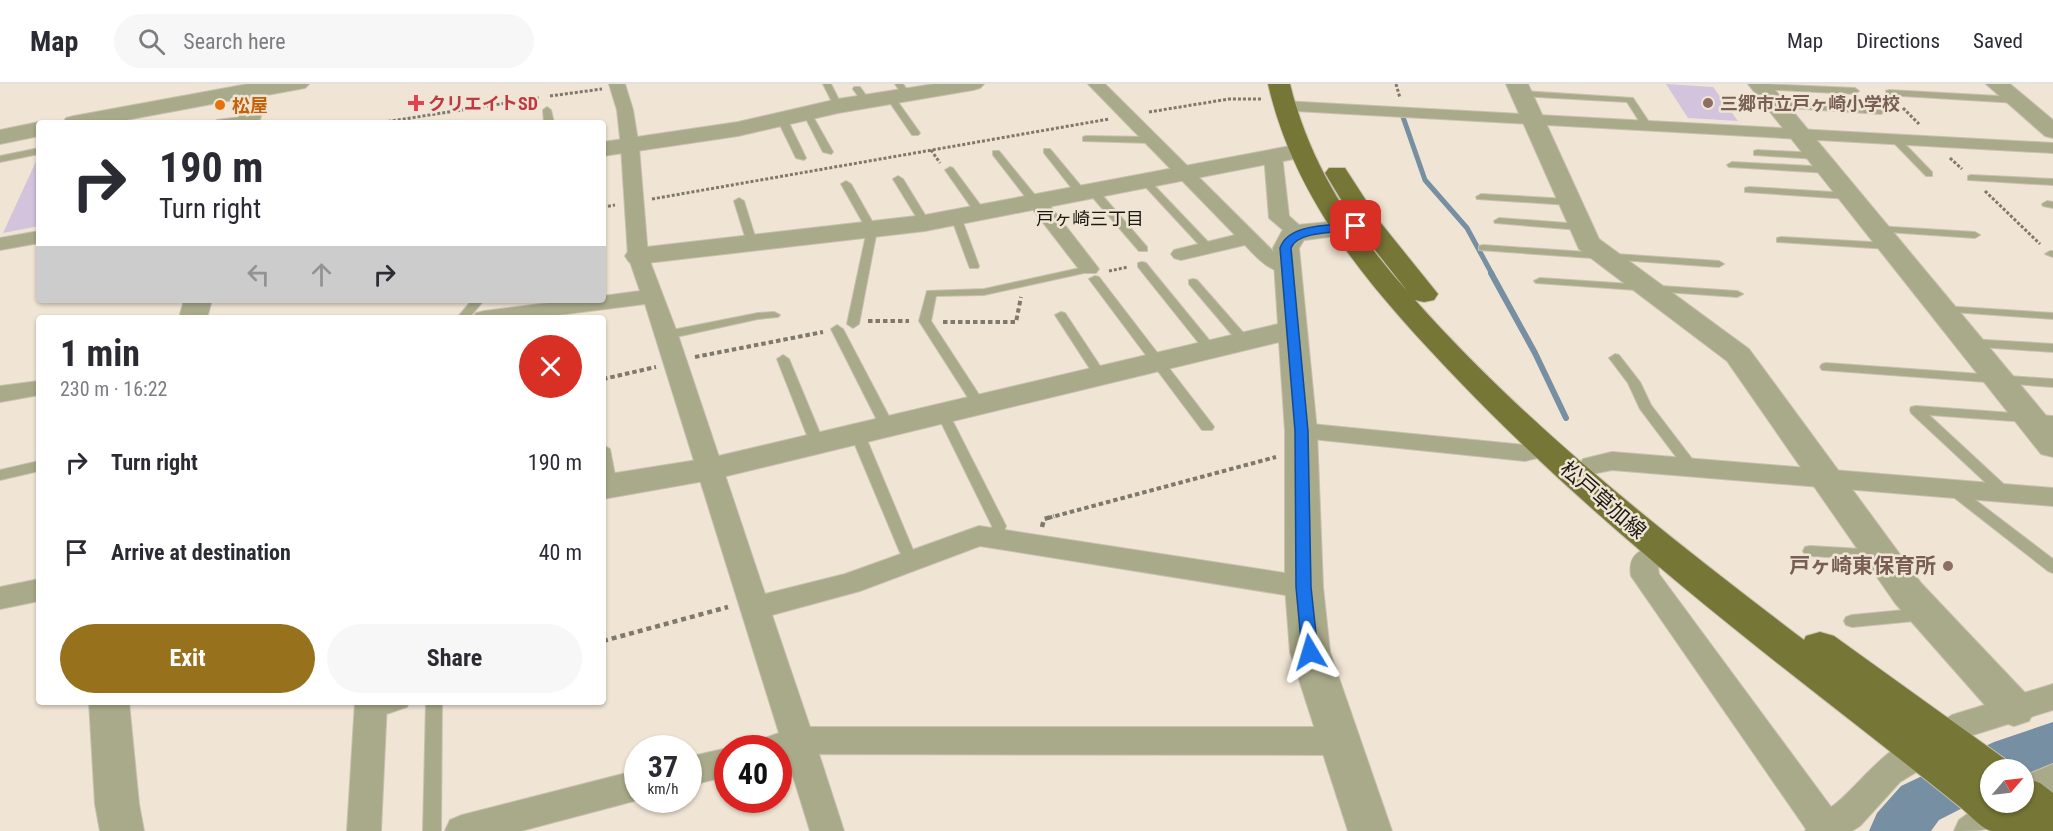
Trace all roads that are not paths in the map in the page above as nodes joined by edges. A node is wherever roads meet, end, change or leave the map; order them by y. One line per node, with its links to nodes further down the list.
1 (298, 84): 8 (street)
2 (827, 84): 15 (lane)
3 (1096, 84): 32 (street)
4 (1297, 84): 23 (main road, 松戸草加線)
5 (1997, 84): 14 (street)
6 (617, 85): 33 (street)
7 (962, 85): 10 (street)
8 (258, 87): 20 (street); 21 (street)
9 (1855, 91): 11 (lane)
10 (899, 92): 15 (street); 27 (lane)
11 (1765, 92): 17 (lane); 28 (street)
12 (1889, 93): 14 (lane)
13 (1524, 99): 23 (street); 24 (street); 24 (lane); 61 (street)
14 (2017, 100): 26 (street)
15 (837, 106): 18 (street)
16 (547, 110): 22 (lane)
17 (1881, 111)
18 (807, 113): 19 (street); 38 (lane)
19 (782, 119): 33 (street); 42 (lane)
20 (89, 120)
21 (248, 120)
22 (549, 120)
23 (1302, 123): 41 (street); 64 (main road, 松戸草加線)
24 (1646, 125): 28 (street)
25 (36, 130): 29 (street)
26 (2053, 131)
27 (915, 133)
28 (1799, 133): 31 (street); 44 (street)
29 (0, 137)
30 (1086, 139): 32 (lane)
31 (1895, 139): 34 (street); 48 (lane)
32 (1151, 140): 47 (street)
33 (630, 147): 35 (street); 78 (street)
34 (2053, 148)
35 (606, 149)
36 (1047, 151): 55 (lane)
37 (36, 152): 43 (lane)
38 (828, 152)
39 (996, 153): 59 (lane)
40 (1757, 153): 44 (lane)
41 (1274, 156): 47 (street); 66 (street)
42 (801, 158)
43 (0, 159)
44 (1823, 163): 45 (lane); 56 (street)
45 (1732, 165)
46 (950, 170): 60 (lane)
47 (1184, 173): 51 (street); 69 (street)
48 (1929, 174)
49 (1971, 178): 52 (lane)
50 (898, 179): 63 (lane)
51 (1144, 180): 55 (street); 74 (lane)
52 (2053, 182)
53 (846, 184): 65 (lane)
54 (1749, 190): 56 (lane)
55 (1086, 192): 59 (street); 75 (lane)
56 (1849, 196): 70 (street)
57 (1481, 197): 61 (lane)
58 (739, 201): 72 (lane)
59 (1036, 202): 60 (street); 84 (street)
60 (968, 214): 63 (street); 82 (lane)
61 (1575, 215): 62 (lane); 79 (street)
62 (1499, 221)
63 (925, 223): 65 (street)
64 (1356, 226): 66 (street); 123 (main road, 松戸草加線); 124 (main road, 松戸草加線)
65 (872, 230): 72 (street); 97 (lane)
66 (1298, 233): 83 (street)
67 (1975, 235): 70 (lane)
68 (36, 238): 73 (street)
69 (1250, 238): 74 (street); 83 (street)
70 (1882, 238): 71 (lane); 91 (street)
71 (1780, 240)
72 (752, 243): 78 (street)
73 (0, 244)
74 (1208, 248): 77 (street)
75 (1143, 249)
76 (1483, 249): 79 (lane)
77 (1181, 254)
78 (638, 256): 89 (street)
79 (1606, 256): 80 (lane); 87 (street)
80 (1719, 264)
81 (1143, 265): 104 (lane)
82 (974, 266)
83 (1287, 267): 99 (street)
84 (1092, 274): 107 (lane); 114 (lane)
85 (1540, 280): 87 (lane)
86 (1193, 282): 101 (lane)
87 (1649, 288): 88 (lane); 129 (street)
88 (1737, 294)
89 (652, 296): 92 (street); 100 (street)
90 (476, 303): 93 (lane)
91 (1942, 309): 96 (lane); 102 (street)
92 (542, 314)
93 (466, 315)
94 (774, 315): 100 (lane)
95 (1061, 315): 109 (lane)
96 (2053, 316)
97 (853, 324)
98 (837, 329): 117 (lane)
99 (1293, 333): 101 (street); 121 (street)
100 (666, 335): 127 (street)
101 (1243, 340): 104 (street)
102 (1968, 343): 103 (lane); 110 (street)
103 (2053, 348)
104 (1210, 349): 107 (street)
105 (1615, 358): 126 (lane)
106 (783, 359): 120 (lane)
107 (1157, 362): 109 (street); 118 (lane)
108 (1826, 367): 110 (lane)
109 (1100, 375): 114 (street)
110 (1998, 379): 111 (lane); 116 (street)
111 (2053, 383)
112 (36, 388): 113 (street)
113 (0, 394)
114 (979, 404): 115 (street)
115 (942, 412): 117 (street); 134 (lane)
116 (2042, 420): 122 (street); 132 (lane)
117 (887, 426): 119 (street)
118 (1207, 427)
119 (857, 433): 120 (street); 135 (lane)
120 (817, 443): 127 (street)
121 (1293, 443): 123 (street); 140 (street)
122 (2053, 446)
123 (1545, 448): 137 (main road, 松戸草加線)
124 (1592, 465): 126 (street); 154 (main road, 松戸草加線)
125 (36, 467): 128 (lane)
126 (1691, 467): 129 (street)
127 (710, 469): 130 (street); 143 (street)
128 (0, 475)
129 (1827, 479): 131 (street); 138 (street)
130 (606, 486)
131 (1952, 489): 132 (street); 139 (lane)
132 (2005, 493): 133 (street)
133 (2053, 497)
134 (996, 534): 140 (street); 143 (street)
135 (906, 550)
136 (1810, 551): 138 (lane)
137 (1663, 553): 154 (main road, 松戸草加線); 162 (street)
138 (1883, 556): 144 (street)
139 (2053, 567)
140 (1304, 587): 152 (street)
141 (36, 591): 142 (street)
142 (0, 598)
143 (753, 604): 151 (street)
144 (1926, 614): 145 (lane); 150 (street)
145 (1852, 621)
146 (2053, 697): 150 (street)
147 (109, 705): 163 (street)
148 (381, 705): 164 (street)
149 (434, 705): 165 (lane)
150 (2014, 709): 154 (street)
151 (785, 735)
152 (1338, 741): 153 (street); 168 (street)
153 (792, 745)
154 (1932, 745): 157 (main road, 松戸草加線); 162 (street)
155 (792, 755): 167 (street)
156 (2053, 780): 158 (street)
157 (1980, 785)
158 (2034, 787)
159 (624, 789): 166 (street)
160 (2031, 813): 161 (main road, 松戸草加線)
161 (2053, 819)
162 (1824, 830)
163 (122, 831)
164 (364, 831)
165 (432, 831)
166 (462, 831)
167 (827, 831)
168 (1370, 831)

